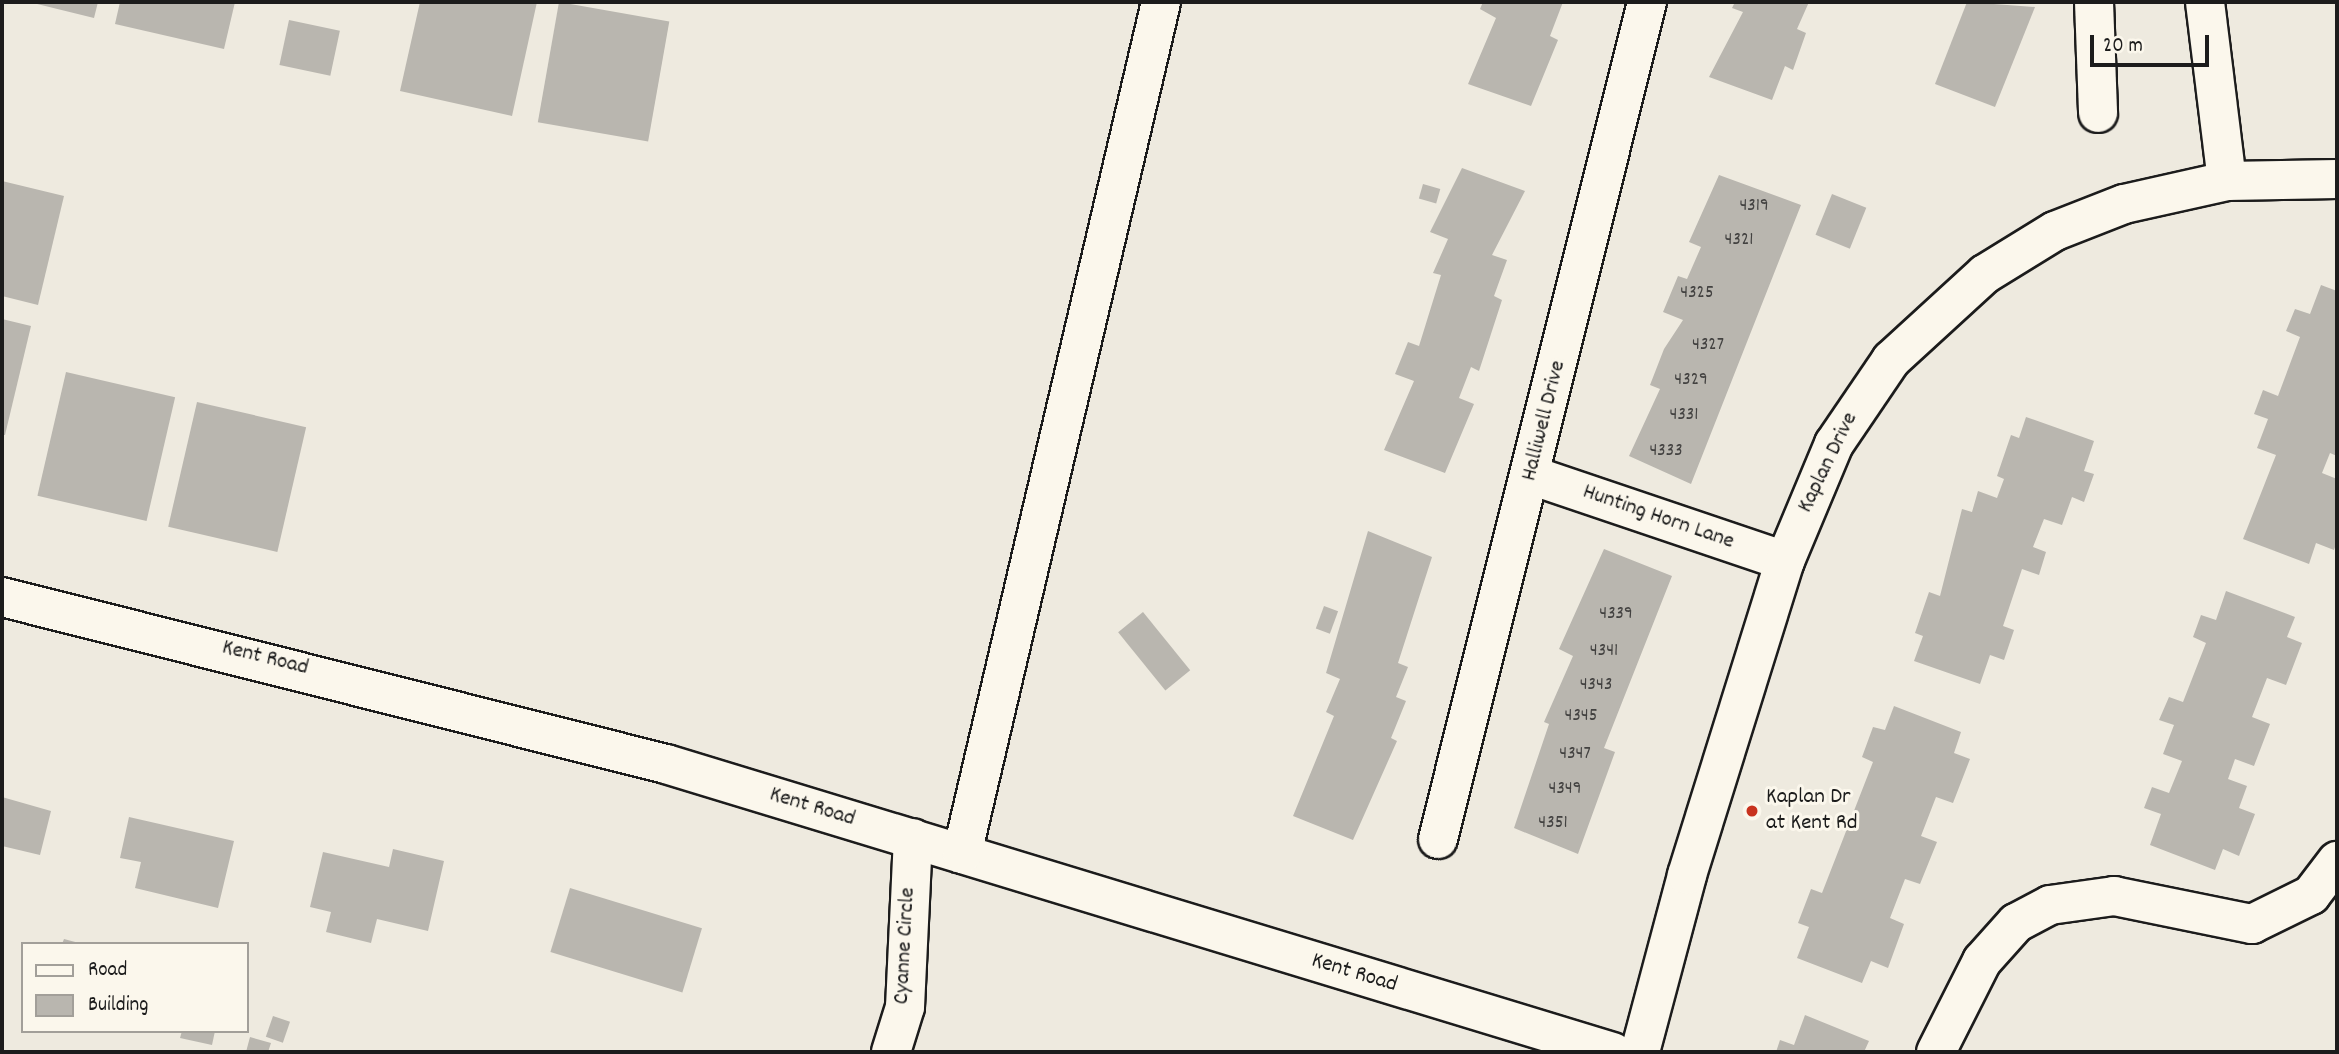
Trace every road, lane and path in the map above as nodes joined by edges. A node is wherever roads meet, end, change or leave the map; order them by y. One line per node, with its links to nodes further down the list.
1 (1161, 2): 13 (street)
2 (1647, 2): 8 (street, Halliwell Drive)
3 (2094, 2): 5 (street)
4 (2205, 2): 7 (street)
5 (2098, 113)
6 (2337, 179): 7 (street, Kaplan Drive)
7 (2227, 181): 9 (street, Kaplan Drive)
8 (1531, 475): 9 (street, Hunting Horn Lane); 12 (street, Halliwell Drive)
9 (1785, 561): 17 (street, Kaplan Drive)
10 (2, 597): 11 (street, Kent Road)
11 (913, 838): 13 (street, Kent Road); 15 (street, Cyanne Circle)
12 (1438, 839)
13 (962, 853): 16 (street, Kent Road)
14 (2337, 861): 18 (street)
15 (891, 1052)
16 (1613, 1052)
17 (1640, 1052)
18 (1936, 1052)

